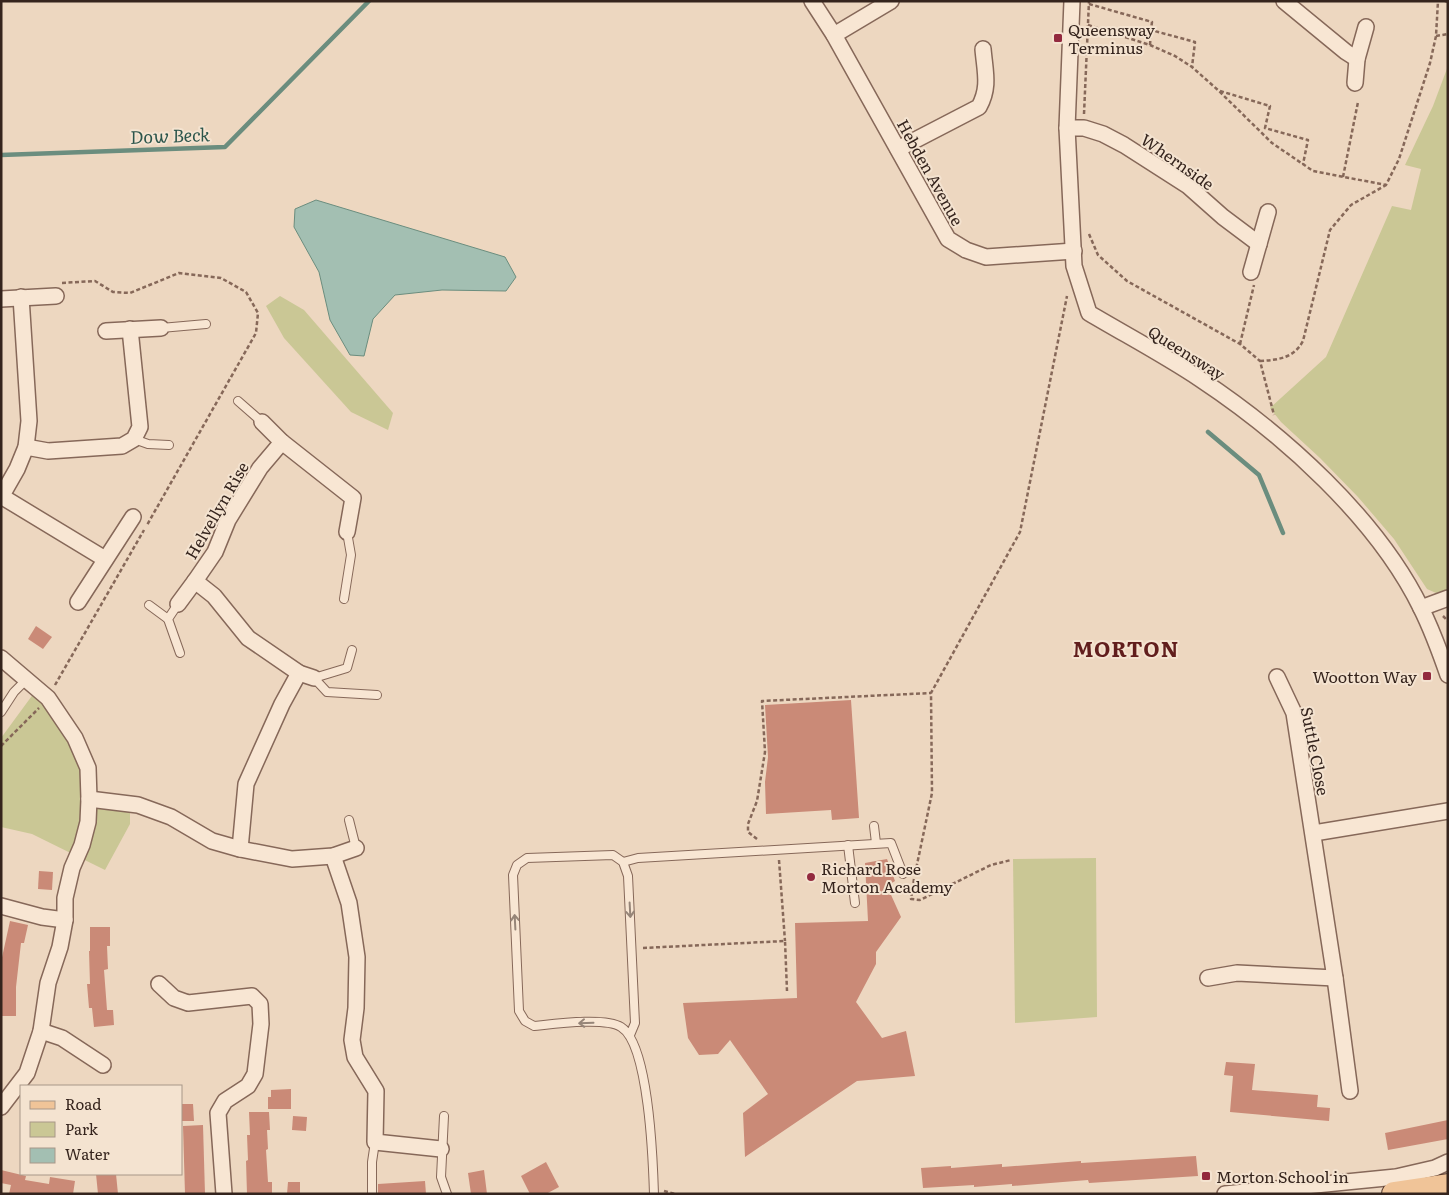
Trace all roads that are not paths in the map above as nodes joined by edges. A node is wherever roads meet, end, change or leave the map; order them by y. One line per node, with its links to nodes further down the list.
1 (812, 1): 6 (street, Hebden Avenue)
2 (891, 1): 6 (street)
3 (1072, 1): 10 (street, Queensway)
4 (1284, 1): 8 (street)
5 (1366, 27): 8 (street)
6 (834, 35): 11 (street, Hebden Avenue)
7 (983, 49): 11 (street)
8 (1357, 59): 9 (street)
9 (1355, 83)
10 (1067, 128): 13 (street, Whernside); 14 (street, Queensway)
11 (898, 149): 14 (street, Hebden Avenue)
12 (1268, 212): 13 (street)
13 (1259, 244): 15 (street)
14 (1074, 251): 39 (street, Queensway)
15 (1253, 278)
16 (57, 290): 17 (street)
17 (21, 297): 18 (street); 28 (street)
18 (1, 299)
19 (206, 324): 20 (lane)
20 (161, 328): 21 (street)
21 (130, 329): 22 (street); 25 (street)
22 (106, 331)
23 (238, 401): 24 (lane)
24 (262, 422): 26 (street)
25 (134, 439): 27 (lane); 28 (street)
26 (282, 442): 31 (street); 33 (street, Helvellyn Rise)
27 (169, 445)
28 (26, 447): 29 (street)
29 (1, 496): 32 (street)
30 (133, 516): 32 (street)
31 (347, 532): 35 (lane)
32 (105, 559): 36 (street)
33 (194, 581): 37 (street); 44 (street, Helvellyn Rise)
34 (1448, 598): 39 (street)
35 (344, 599)
36 (78, 602)
37 (178, 604): 40 (lane)
38 (149, 605): 40 (lane)
39 (1421, 608): 45 (street, Queensway)
40 (168, 619): 42 (lane)
41 (352, 650): 44 (lane)
42 (180, 653)
43 (1, 658): 47 (street)
44 (306, 675): 48 (lane); 58 (street)
45 (1448, 675)
46 (1276, 677): 54 (street, Suttle Close)
47 (27, 679): 49 (lane); 50 (street)
48 (377, 695)
49 (1, 712)
50 (90, 799): 58 (street); 64 (street)
51 (1448, 811): 54 (street)
52 (349, 820): 57 (lane)
53 (874, 826): 55 (lane)
54 (1314, 833): 66 (street, Suttle Close)
55 (876, 843): 56 (lane); 61 (lane)
56 (848, 845): 60 (lane); 62 (lane)
57 (356, 848): 59 (street)
58 (240, 849): 59 (street)
59 (333, 856): 74 (street)
60 (623, 862): 69 (lane, one-way to 69); 69 (lane, one-way to 60)
61 (903, 874)
62 (855, 903)
63 (1, 906): 64 (street)
64 (64, 920): 68 (street)
65 (1208, 978): 66 (street)
66 (1336, 978): 71 (street, Suttle Close)
67 (160, 984): 78 (street)
68 (42, 1031): 70 (street); 72 (street)
69 (630, 1035): 81 (lane)
70 (103, 1065)
71 (1350, 1091)
72 (3, 1102)
73 (444, 1116): 75 (lane)
74 (375, 1142): 75 (street); 79 (lane)
75 (441, 1149): 80 (lane)
76 (1448, 1162): 82 (street)
77 (1448, 1186): 83 (main road)
78 (224, 1194)
79 (372, 1194)
80 (447, 1194)
81 (654, 1194)
82 (1225, 1194)
83 (1394, 1194)

